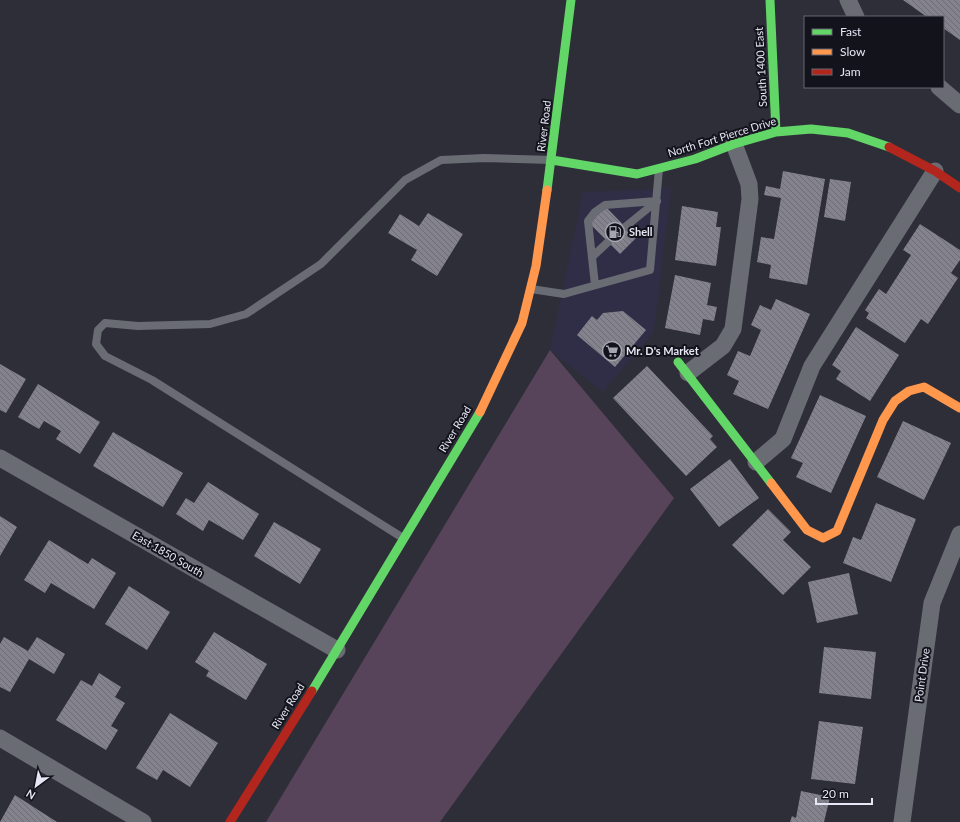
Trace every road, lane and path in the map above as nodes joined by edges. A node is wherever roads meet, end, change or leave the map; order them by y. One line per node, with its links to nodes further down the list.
1 (571, 0): 9 (street, River Road)
2 (770, 0): 7 (street, South 1400 East)
3 (848, 0): 4 (street)
4 (856, 16)
5 (940, 88): 6 (street)
6 (960, 105)
7 (776, 132): 8 (street, North Fort Pierce Drive); 11 (street, North Fort Pierce Drive)
8 (734, 144): 10 (street, North Fort Pierce Drive); 19 (street)
9 (552, 160): 10 (street, North Fort Pierce Drive); 18 (street, River Road); 24 (lane)
10 (659, 169): 13 (lane)
11 (935, 172): 12 (street, North Fort Pierce Drive); 22 (street)
12 (960, 188)
13 (657, 201): 14 (lane); 16 (lane); 17 (lane)
14 (625, 227)
15 (608, 242): 16 (lane)
16 (592, 257): 17 (lane)
17 (595, 285): 18 (lane)
18 (531, 288): 24 (street, River Road)
19 (683, 368): 22 (street)
20 (960, 408): 22 (street)
21 (0, 458): 25 (street, East 1850 South)
22 (756, 462)
23 (960, 534): 29 (street, Point Drive)
24 (404, 538): 25 (street, River Road)
25 (337, 650): 28 (street, River Road)
26 (0, 738): 27 (street)
27 (143, 822)
28 (230, 822)
29 (902, 822)

